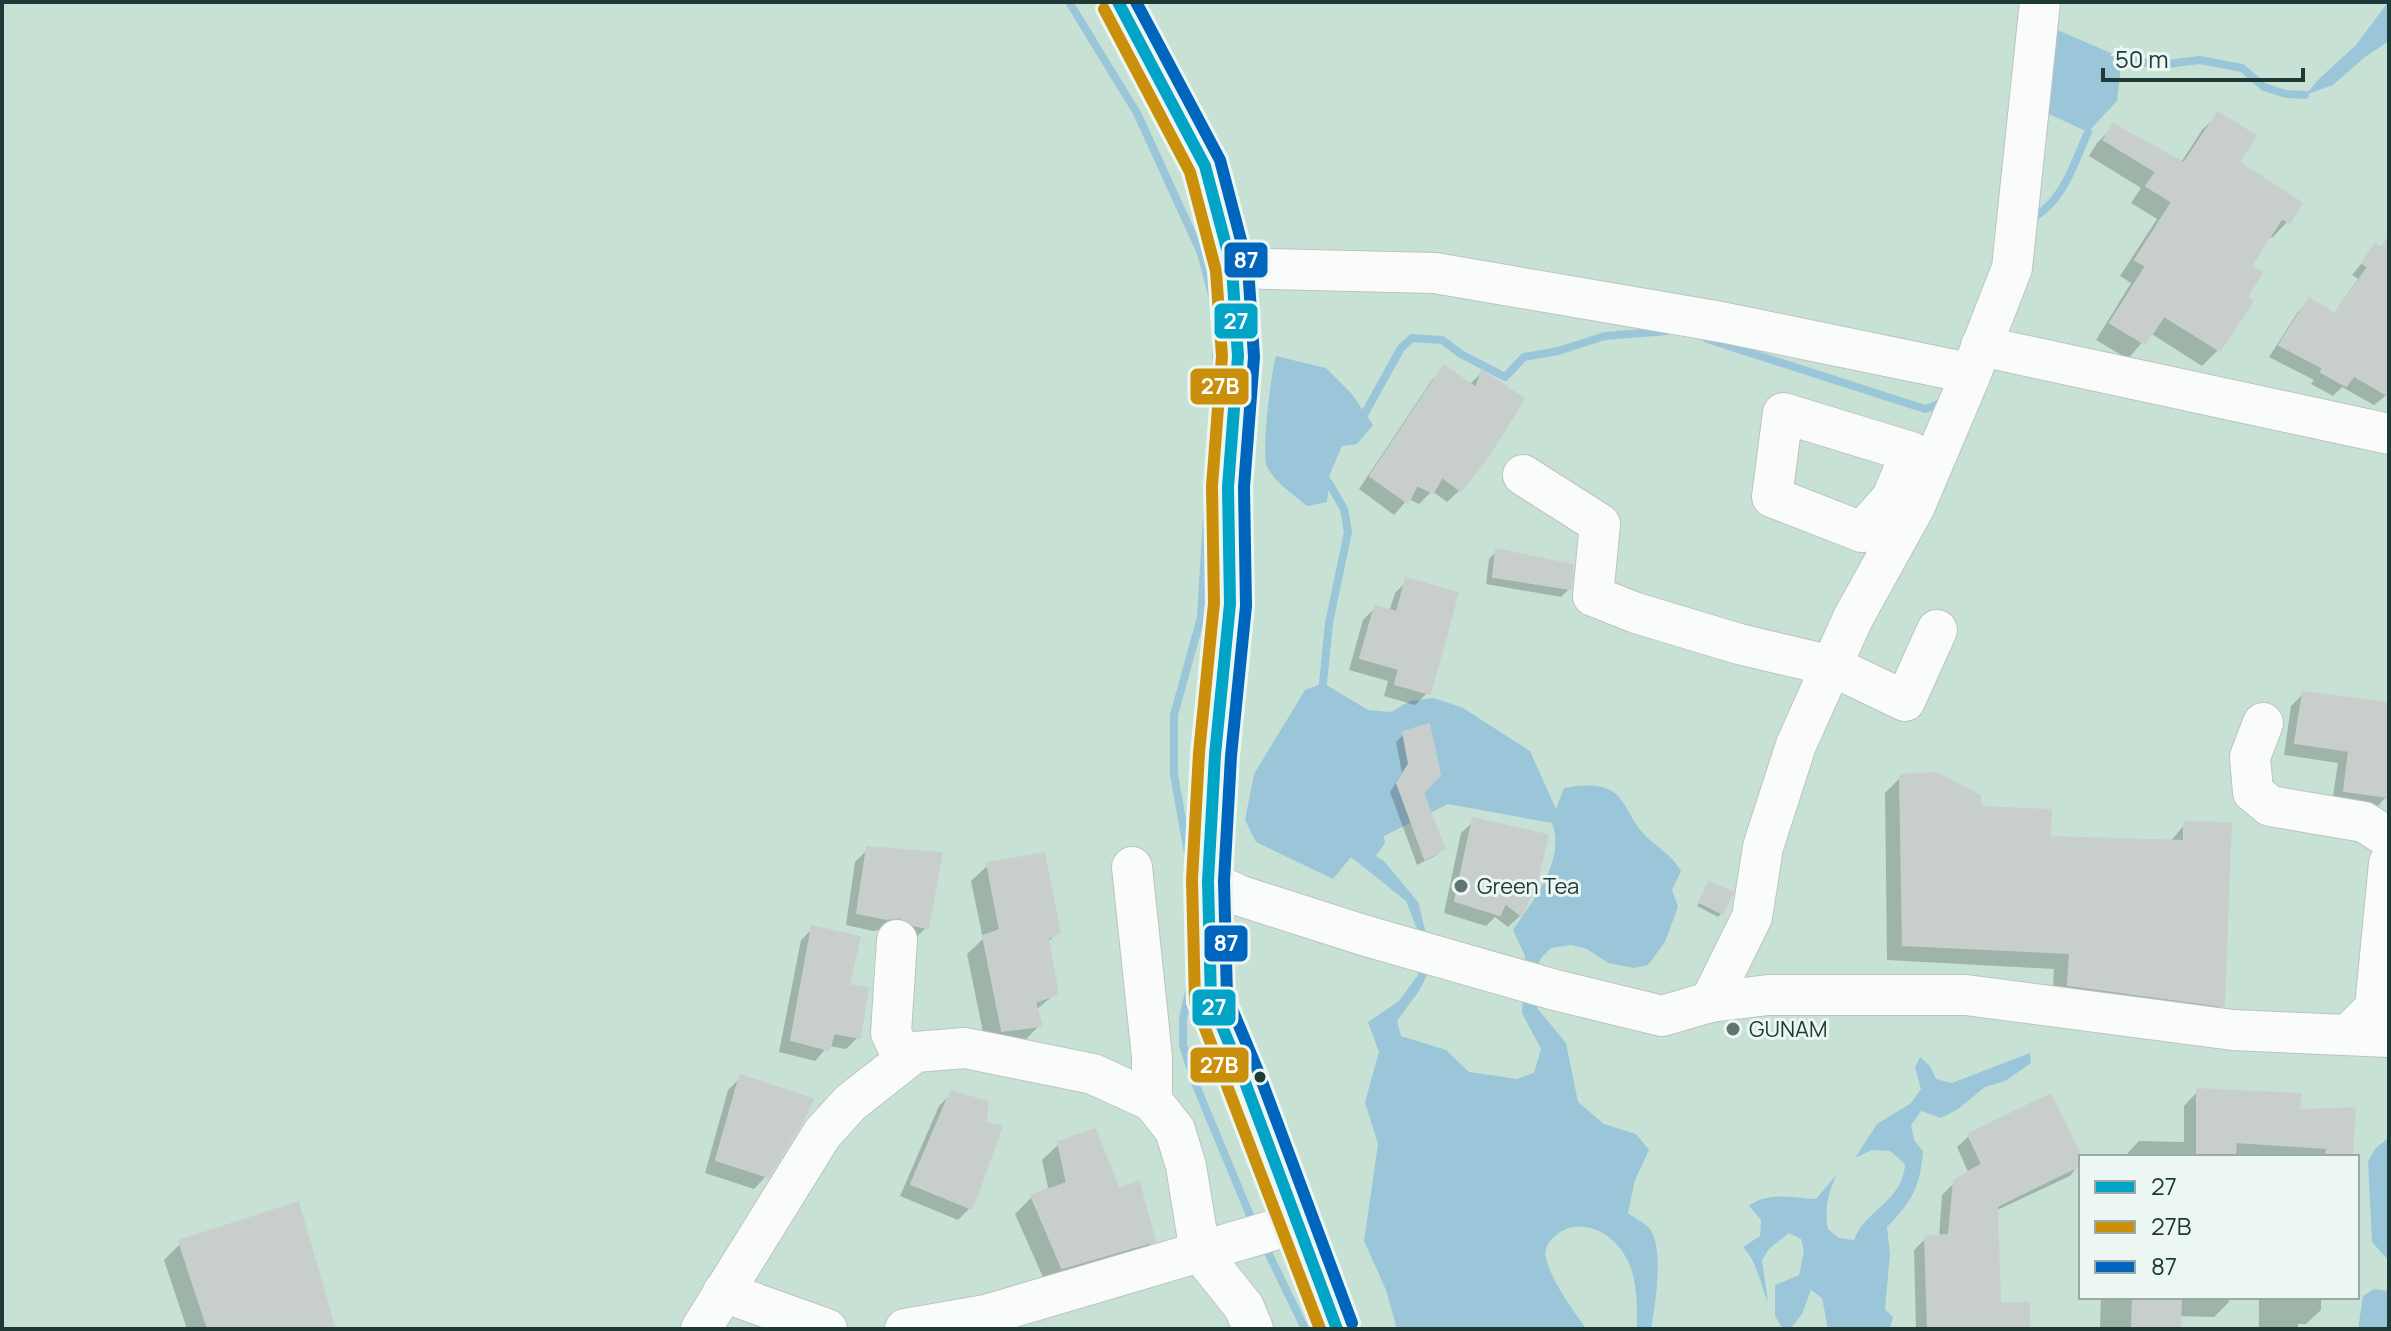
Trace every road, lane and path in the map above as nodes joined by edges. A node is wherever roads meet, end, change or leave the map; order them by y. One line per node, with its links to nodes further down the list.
1 (1118, 2): 3 (street)
2 (2040, 2): 4 (street)
3 (1232, 268): 4 (street); 13 (street)
4 (1964, 364): 5 (street); 8 (street)
5 (2389, 434)
6 (1523, 475): 8 (street)
7 (1937, 630): 8 (street)
8 (1832, 666): 15 (street)
9 (2263, 723): 10 (street)
10 (2389, 838)
11 (2389, 863): 16 (street)
12 (1132, 867): 19 (street)
13 (1208, 881): 15 (street); 20 (street)
14 (897, 940): 18 (street)
15 (1710, 1002): 16 (street)
16 (2348, 1035): 17 (street)
17 (2389, 1037)
18 (904, 1060): 19 (street); 22 (street)
19 (1152, 1101): 21 (street)
20 (1272, 1231): 21 (street); 27 (street)
21 (1200, 1252): 25 (street); 26 (street)
22 (723, 1292): 23 (street); 24 (street)
23 (701, 1329)
24 (827, 1329)
25 (905, 1329)
26 (1253, 1329)
27 (1337, 1329)

